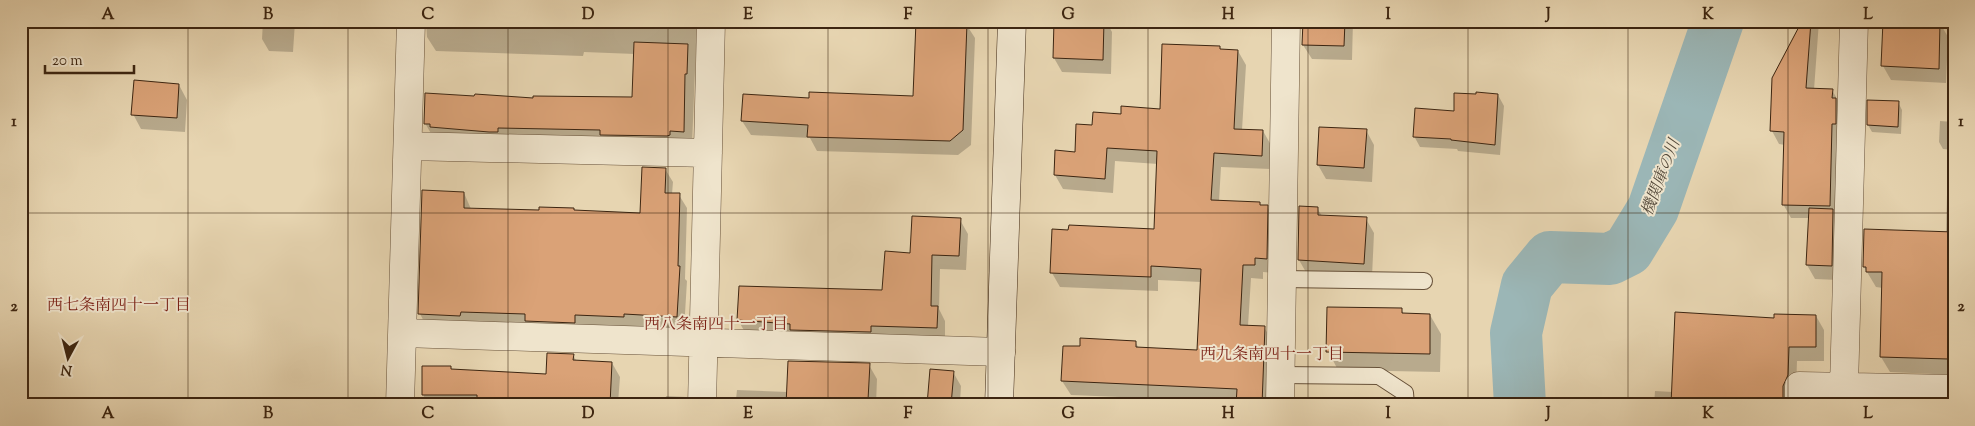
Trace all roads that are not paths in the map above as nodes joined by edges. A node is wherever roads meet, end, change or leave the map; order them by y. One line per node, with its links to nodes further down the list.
1 (411, 21): 6 (street)
2 (711, 21): 7 (street)
3 (1012, 21): 12 (street)
4 (1286, 21): 8 (street)
5 (1854, 21): 14 (street)
6 (408, 146): 7 (street); 10 (street)
7 (708, 153): 11 (street)
8 (1282, 279): 9 (lane); 13 (street)
9 (1424, 281)
10 (403, 333): 11 (street); 16 (street)
11 (705, 343): 12 (street); 17 (street)
12 (1001, 352): 18 (street)
13 (1280, 375): 19 (street); 20 (lane)
14 (1844, 387): 15 (street); 21 (street)
15 (1954, 389)
16 (400, 405)
17 (702, 405)
18 (999, 405)
19 (1280, 405)
20 (1406, 405)
21 (1798, 405)

